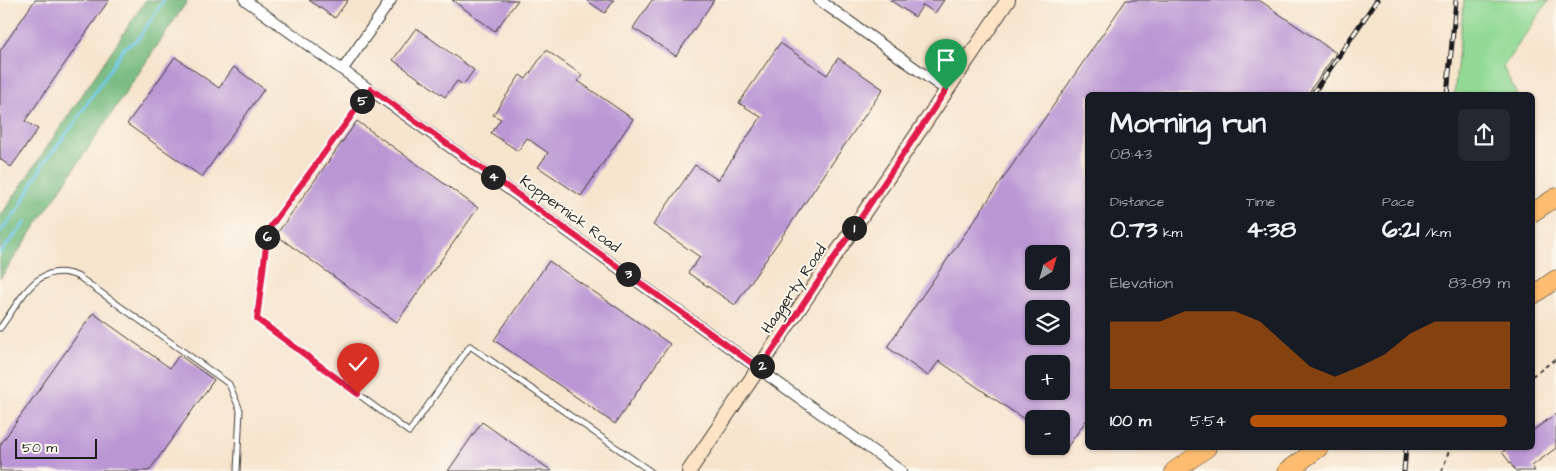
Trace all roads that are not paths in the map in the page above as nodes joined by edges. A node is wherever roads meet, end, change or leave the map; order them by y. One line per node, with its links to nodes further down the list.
1 (245, 0): 5 (street, Koppernick Road)
2 (391, 0): 5 (street)
3 (818, 0): 7 (street)
4 (1008, 0): 7 (main road, Haggerty Road)
5 (343, 69): 6 (street, Koppernick Road)
6 (371, 89): 13 (street, Koppernick Road); 17 (lane)
7 (946, 90): 13 (main road, Haggerty Road)
8 (1556, 197): 9 (highway)
9 (1535, 211)
10 (1556, 279): 11 (highway)
11 (1535, 294)
12 (0, 328): 16 (lane)
13 (760, 369): 18 (main road, Haggerty Road); 19 (street, Koppernick Road)
14 (1204, 450): 20 (highway)
15 (1316, 450): 21 (highway)
16 (237, 471)
17 (650, 471)
18 (689, 471)
19 (901, 471)
20 (1174, 471)
21 (1287, 471)

